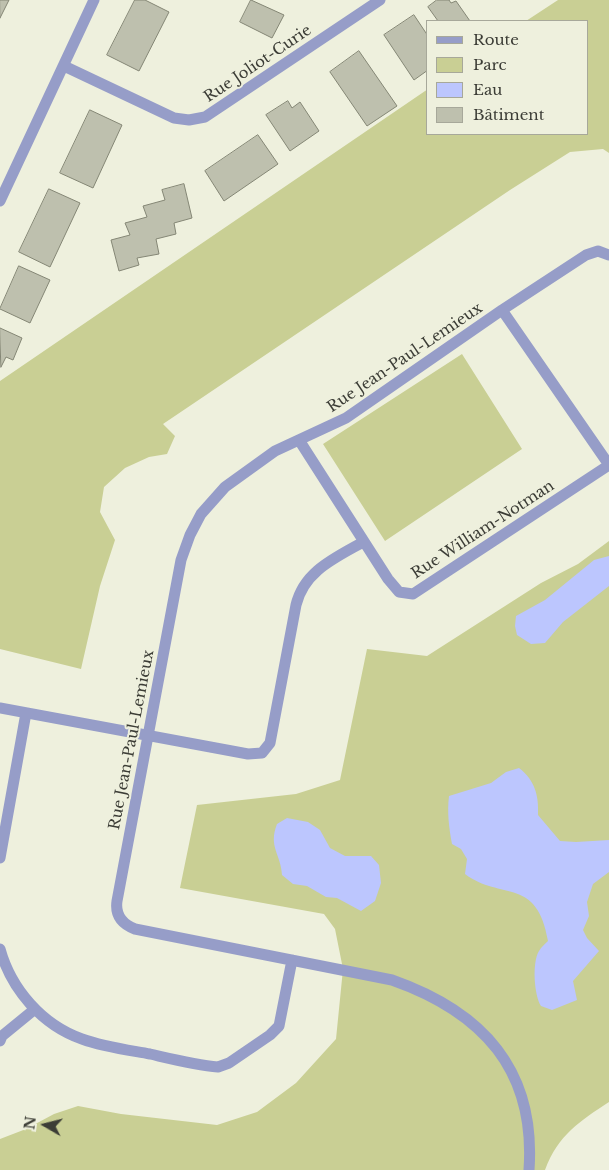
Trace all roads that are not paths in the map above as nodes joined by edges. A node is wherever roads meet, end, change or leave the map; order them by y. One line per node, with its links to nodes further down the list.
1 (94, 0): 3 (street)
2 (380, 0): 3 (street, Rue Joliot-Curie)
3 (64, 66): 4 (street)
4 (0, 201)
5 (604, 253): 6 (street, Rue Jean-Paul-Lemieux)
6 (502, 310): 7 (street, Rue Jean-Paul-Lemieux); 8 (street)
7 (299, 440): 9 (street, Rue William-Notman); 12 (street, Rue Jean-Paul-Lemieux)
8 (609, 465): 9 (street, Rue William-Notman)
9 (363, 542): 12 (street)
10 (0, 708): 11 (street)
11 (26, 713): 12 (street); 13 (street)
12 (148, 736): 15 (street, Rue Jean-Paul-Lemieux)
13 (0, 858)
14 (0, 948): 16 (street)
15 (292, 960): 16 (street); 18 (street, Rue Jean-Paul-Lemieux)
16 (35, 1009): 17 (street)
17 (0, 1041)
18 (528, 1170)

